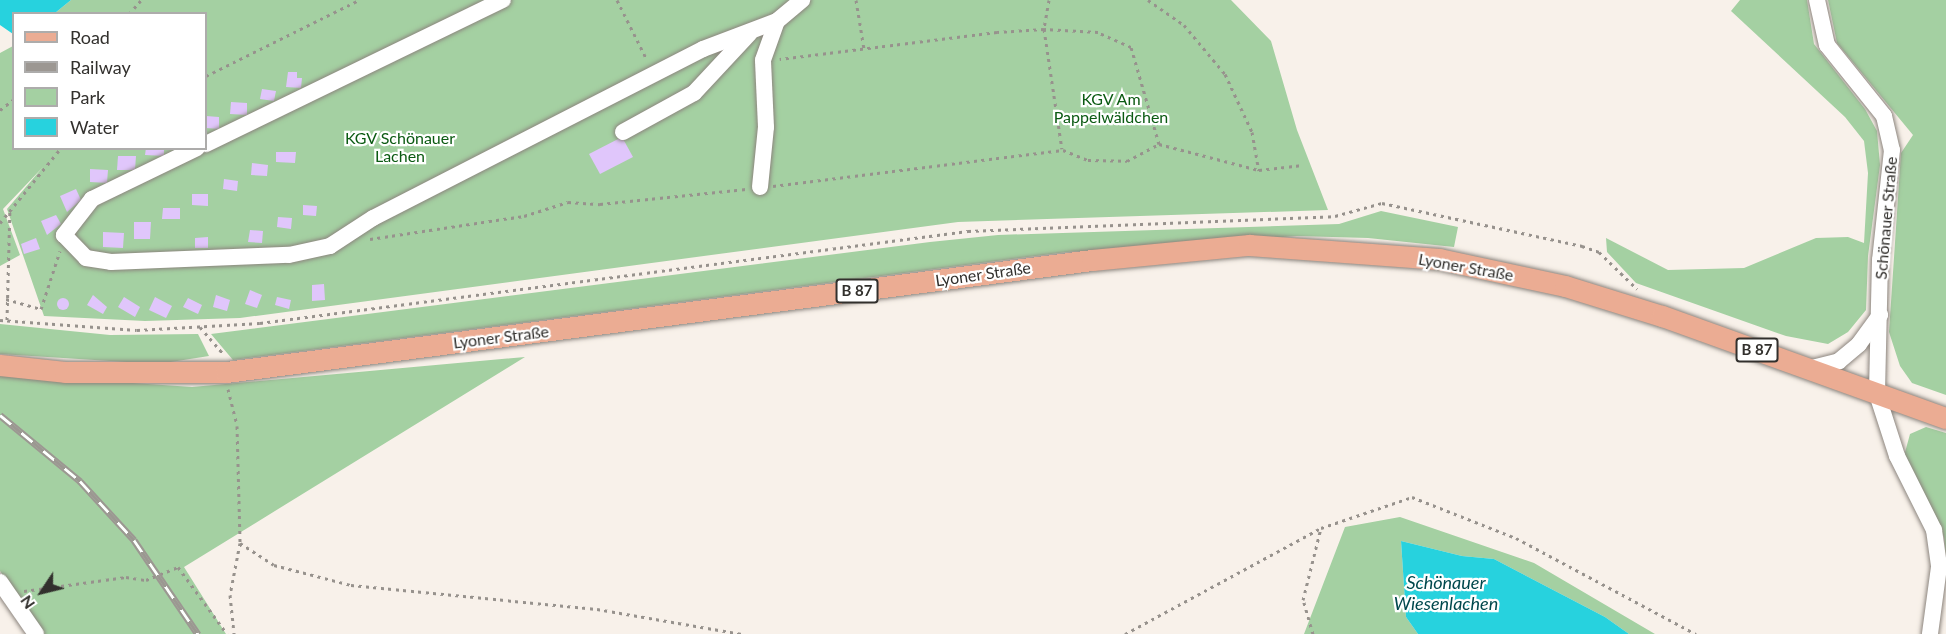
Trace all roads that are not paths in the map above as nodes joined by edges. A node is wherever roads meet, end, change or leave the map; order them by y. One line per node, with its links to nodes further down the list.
1 (503, 0): 7 (street)
2 (802, 0): 4 (street)
3 (1817, 0): 10 (street, Schönauer Straße)
4 (777, 21): 5 (street); 9 (street)
5 (751, 32): 6 (street); 8 (street)
6 (623, 132)
7 (207, 144)
8 (193, 150)
9 (760, 187)
10 (1880, 315): 12 (street); 13 (street, Schönauer Straße)
11 (0, 365): 12 (main road, Lyoner Straße / B 87)
12 (1808, 369): 13 (main road, Lyoner Straße / B 87)
13 (1877, 394): 14 (main road, Lyoner Straße / B 87); 17 (street)
14 (1946, 418)
15 (4, 588): 16 (street)
16 (36, 634)
17 (1929, 634)

